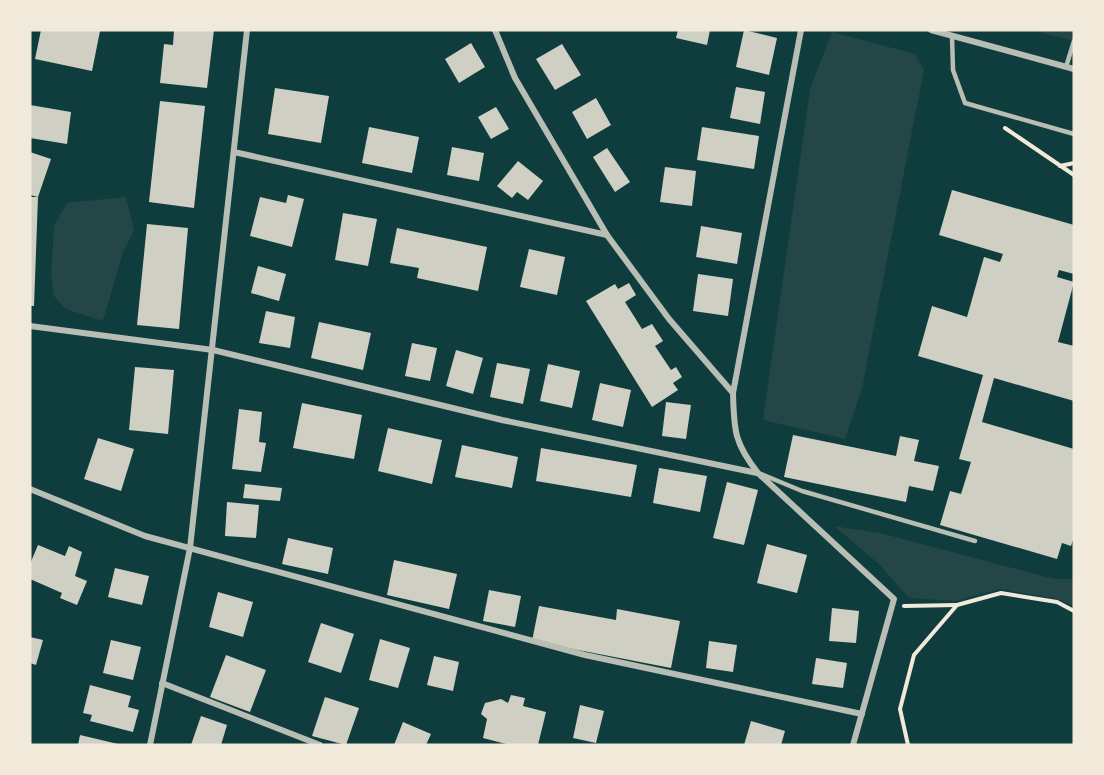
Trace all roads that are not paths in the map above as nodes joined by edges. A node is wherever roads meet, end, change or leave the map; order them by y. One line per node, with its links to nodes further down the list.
1 (247, 30): 10 (street)
2 (495, 30): 11 (street)
3 (801, 30): 14 (street)
4 (930, 30): 5 (street)
5 (952, 36): 7 (street); 9 (lane)
6 (1074, 41): 7 (lane)
7 (1066, 67): 8 (street)
8 (1074, 69)
9 (1074, 134)
10 (234, 152): 11 (street); 13 (street)
11 (607, 235): 14 (street)
12 (30, 326): 13 (street)
13 (213, 350): 15 (street); 18 (street)
14 (733, 393): 15 (street)
15 (758, 473): 17 (lane); 20 (street)
16 (30, 489): 18 (street)
17 (975, 541)
18 (190, 548): 19 (street); 20 (street)
19 (162, 683): 21 (street); 22 (street)
20 (862, 714): 23 (street)
21 (150, 745)
22 (320, 745)
23 (853, 745)

